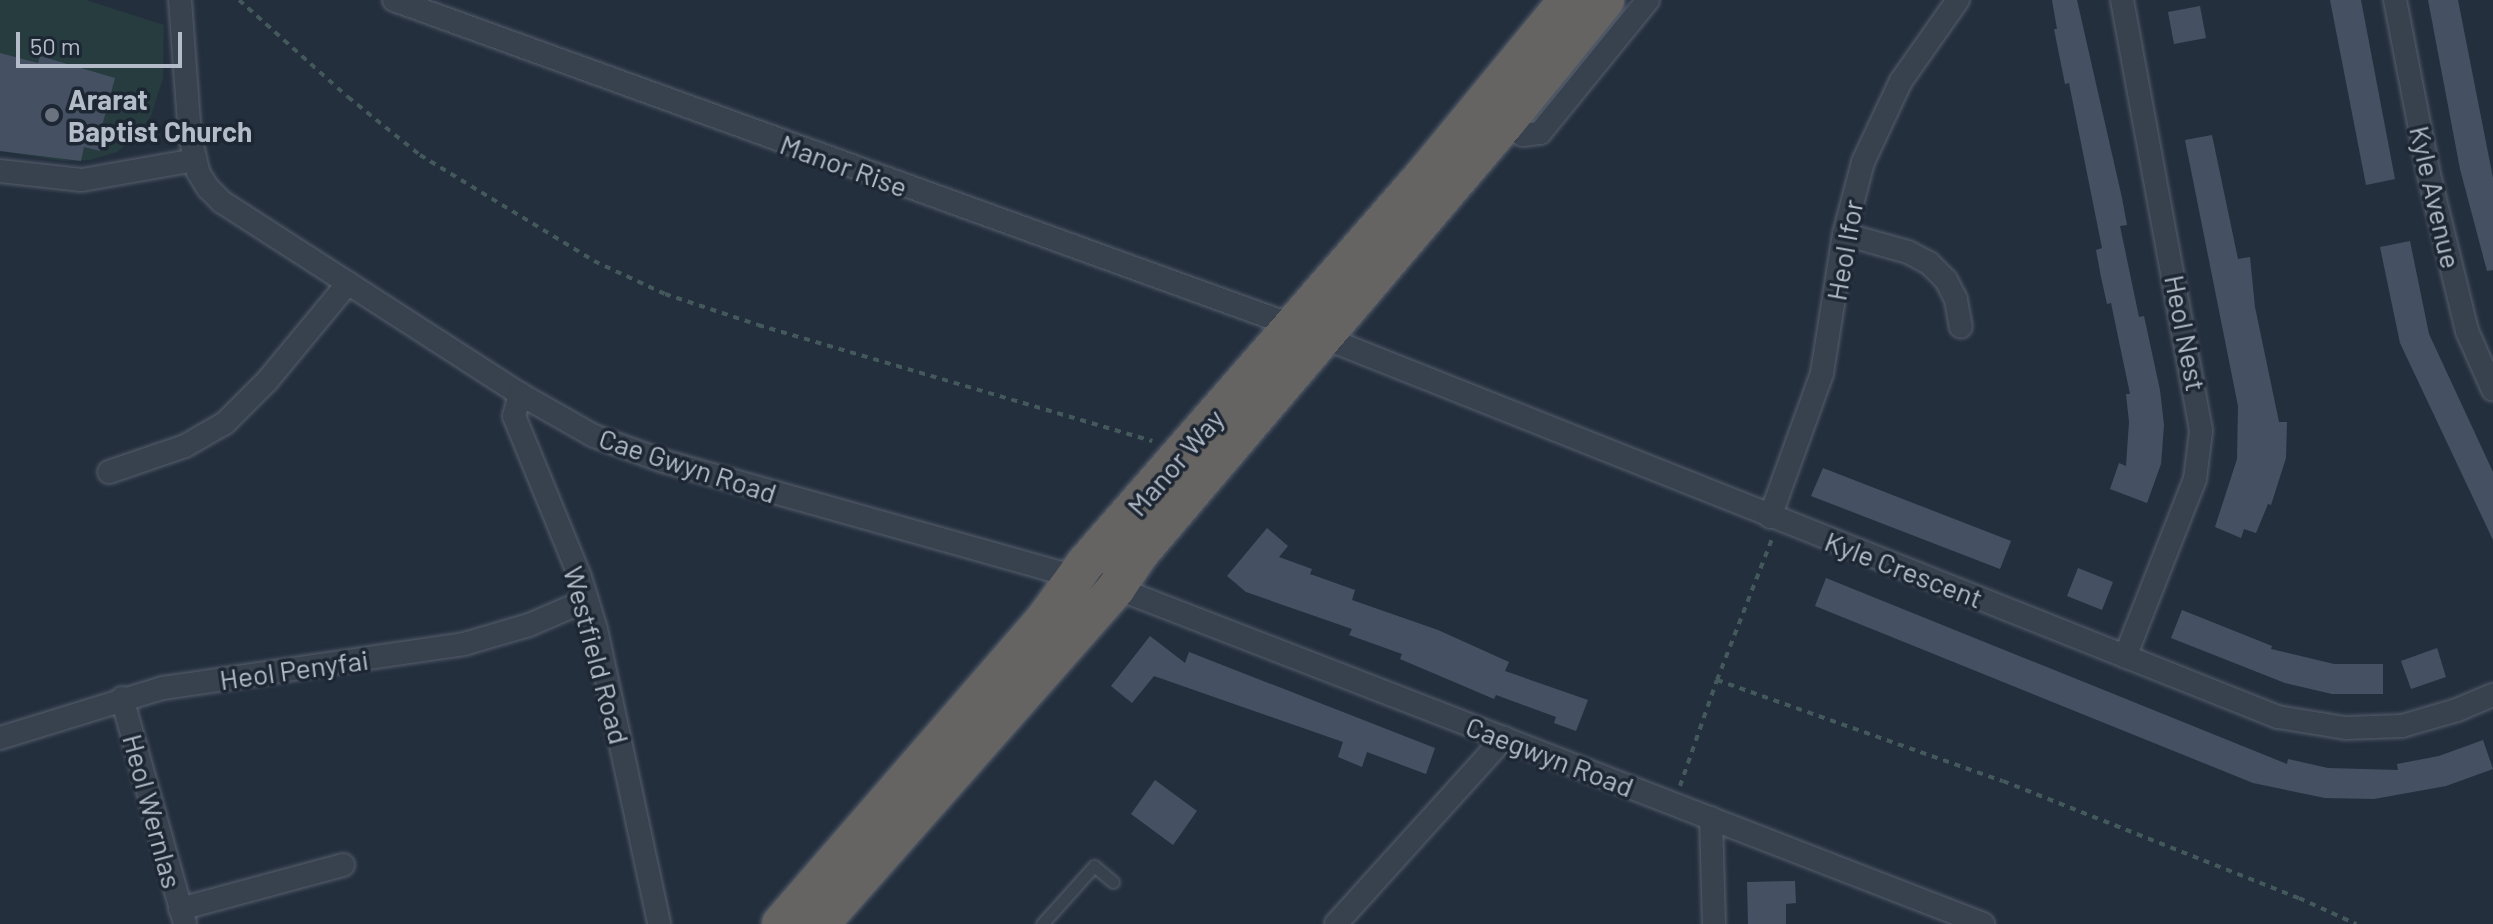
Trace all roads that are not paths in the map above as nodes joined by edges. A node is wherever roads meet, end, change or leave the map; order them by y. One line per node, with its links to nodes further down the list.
1 (180, 0): 10 (street, Cae Gwyn Road)
2 (394, 0): 15 (street, Manor Rise)
3 (1568, 0): 15 (highway, Manor Way)
4 (1605, 0): 9 (highway, Manor Way)
5 (1648, 0): 9 (street)
6 (1958, 0): 12 (street, Heol Ifor)
7 (2122, 0): 23 (street, Heol Nest)
8 (2395, 0): 16 (street, Kyle Avenue)
9 (1506, 122): 15 (highway, Manor Way)
10 (195, 160): 11 (street); 13 (street, Cae Gwyn Road)
11 (0, 171)
12 (1844, 234): 14 (street); 19 (street, Heol Ifor)
13 (348, 283): 17 (street, Cae Gwyn Road); 18 (street)
14 (1961, 327)
15 (1309, 332): 19 (street, Kyle Crescent); 20 (highway, Manor Way); 21 (highway, Manor Way)
16 (2493, 390)
17 (520, 394): 20 (street, Cae Gwyn Road); 22 (street, Westfield Road)
18 (109, 472)
19 (1772, 525): 23 (street, Kyle Crescent)
20 (1076, 576): 21 (street, Cae Gwyn Road); 33 (highway, Manor Way)
21 (1116, 588): 27 (street, Caegwyn Road); 34 (highway, Manor Way)
22 (587, 600): 25 (street, Heol Penyfai); 32 (street, Westfield Road)
23 (2125, 657): 24 (street, Kyle Crescent)
24 (2493, 695)
25 (122, 698): 26 (street, Heol Penyfai); 31 (street, Heol Wernlas)
26 (0, 738)
27 (1504, 738): 28 (street, Caegwyn Road); 36 (street)
28 (1711, 818): 37 (street); 38 (street, Caegwyn Road)
29 (343, 865): 31 (street)
30 (1113, 882): 35 (lane)
31 (182, 916)
32 (659, 924)
33 (781, 924)
34 (820, 924)
35 (1042, 924)
36 (1336, 924)
37 (1714, 924)
38 (1983, 924)

